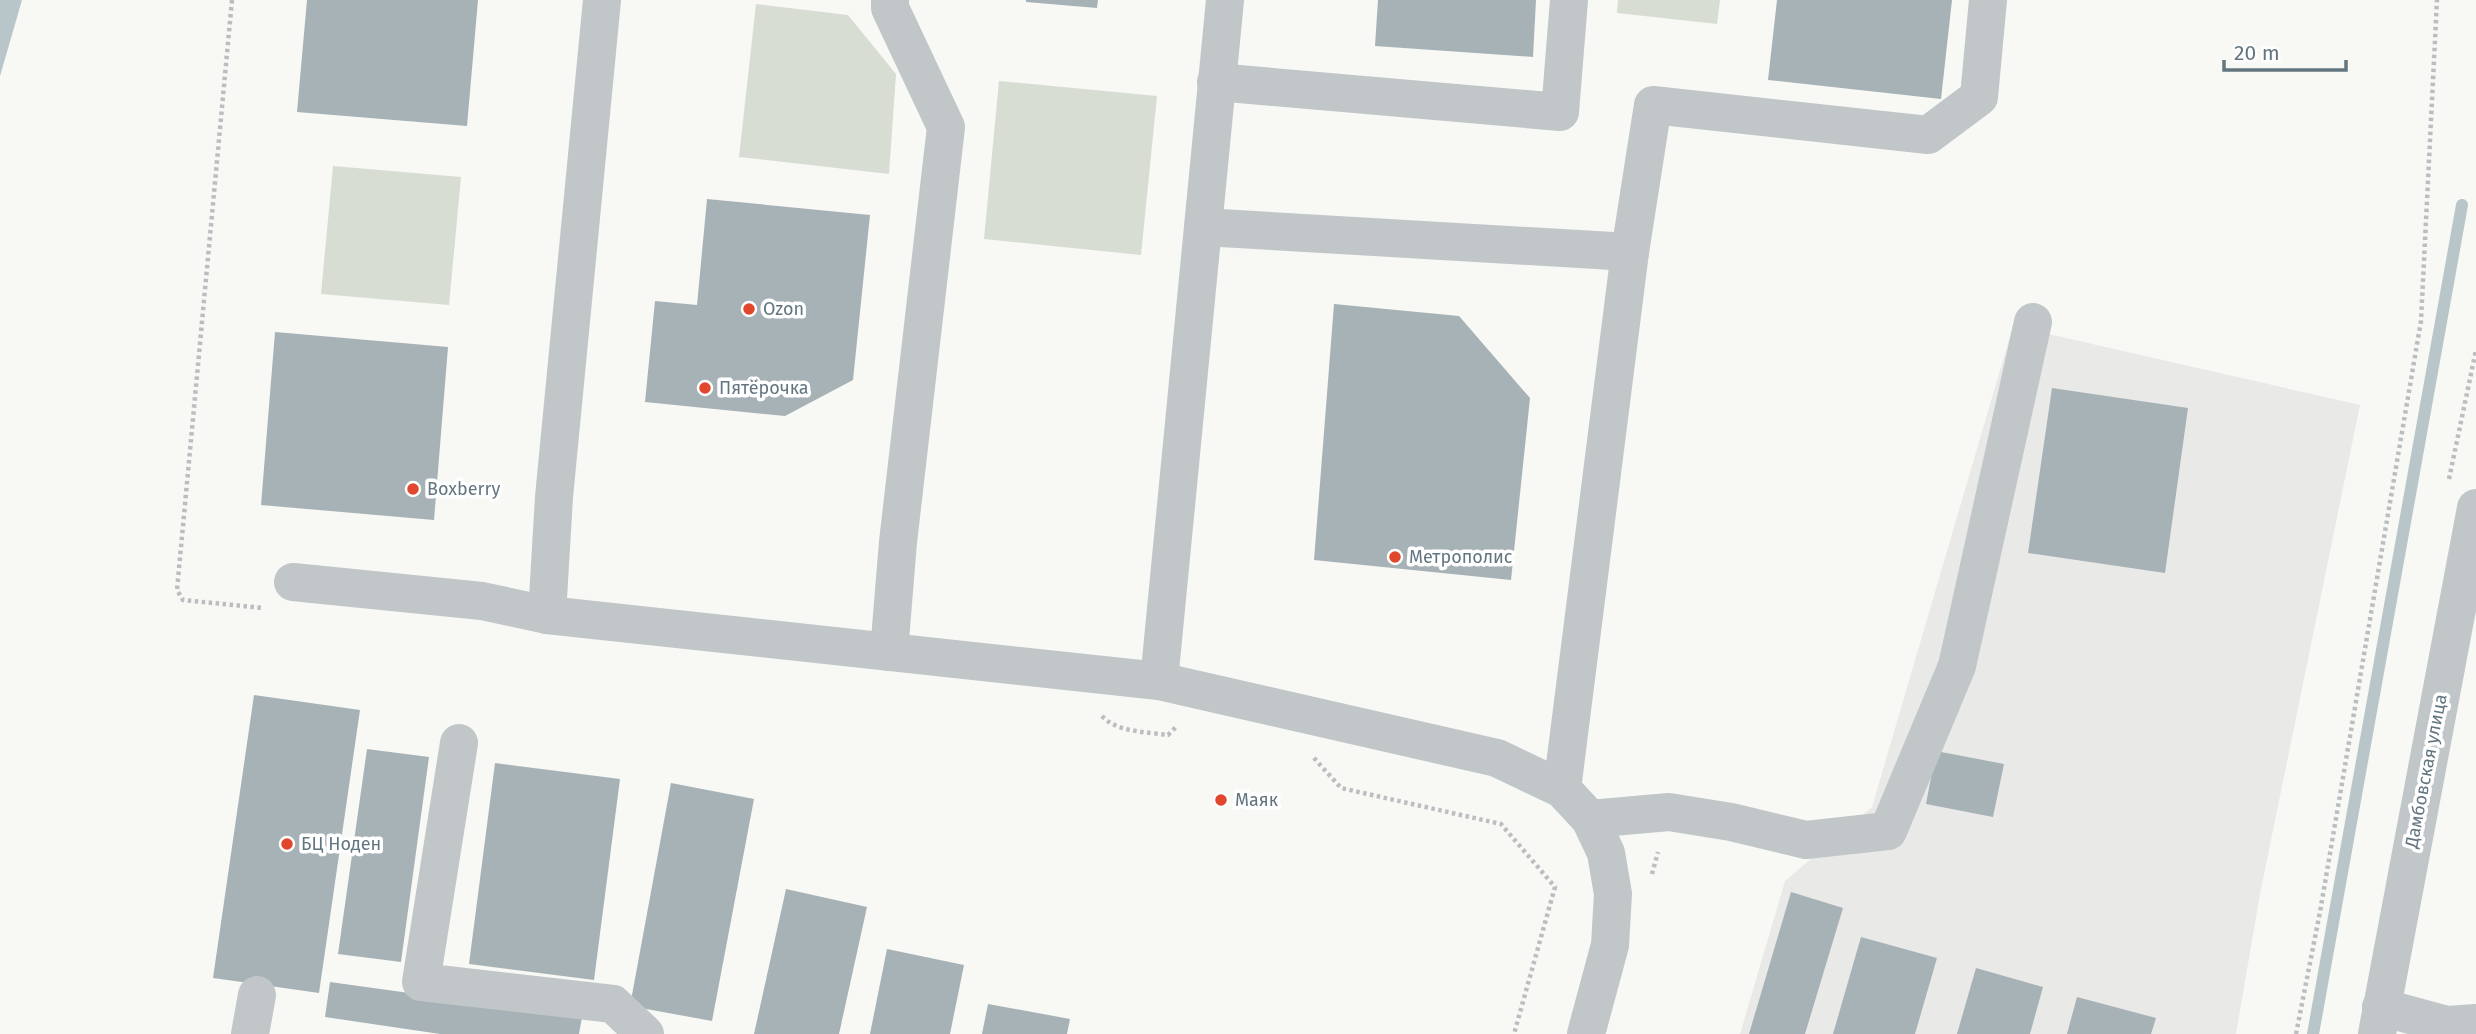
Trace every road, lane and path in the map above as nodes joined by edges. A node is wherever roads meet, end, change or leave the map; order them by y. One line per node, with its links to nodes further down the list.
1 (232, 0): 13 (path)
2 (602, 0): 14 (street)
3 (890, 0): 15 (street)
4 (1225, 0): 8 (street)
5 (1569, 0): 8 (street)
6 (1988, 0): 10 (street)
7 (2437, 0): 30 (path)
8 (1216, 82): 9 (street)
9 (1203, 227): 10 (street); 16 (street)
10 (1630, 252): 21 (street)
11 (2033, 322): 22 (street)
12 (2476, 508): 24 (street, Дамбовская улица)
13 (283, 596): 14 (street)
14 (547, 615): 15 (street)
15 (889, 652): 16 (street)
16 (1159, 681): 21 (street)
17 (1101, 715): 18 (path)
18 (1183, 720)
19 (459, 743): 27 (street)
20 (1313, 757): 28 (path)
21 (1562, 789): 22 (street)
22 (1590, 819): 29 (street)
23 (257, 995): 26 (street)
24 (2379, 1021): 25 (street)
25 (2476, 1023)
26 (250, 1034)
27 (645, 1034)
28 (1514, 1034)
29 (1586, 1034)
30 (2297, 1034)

